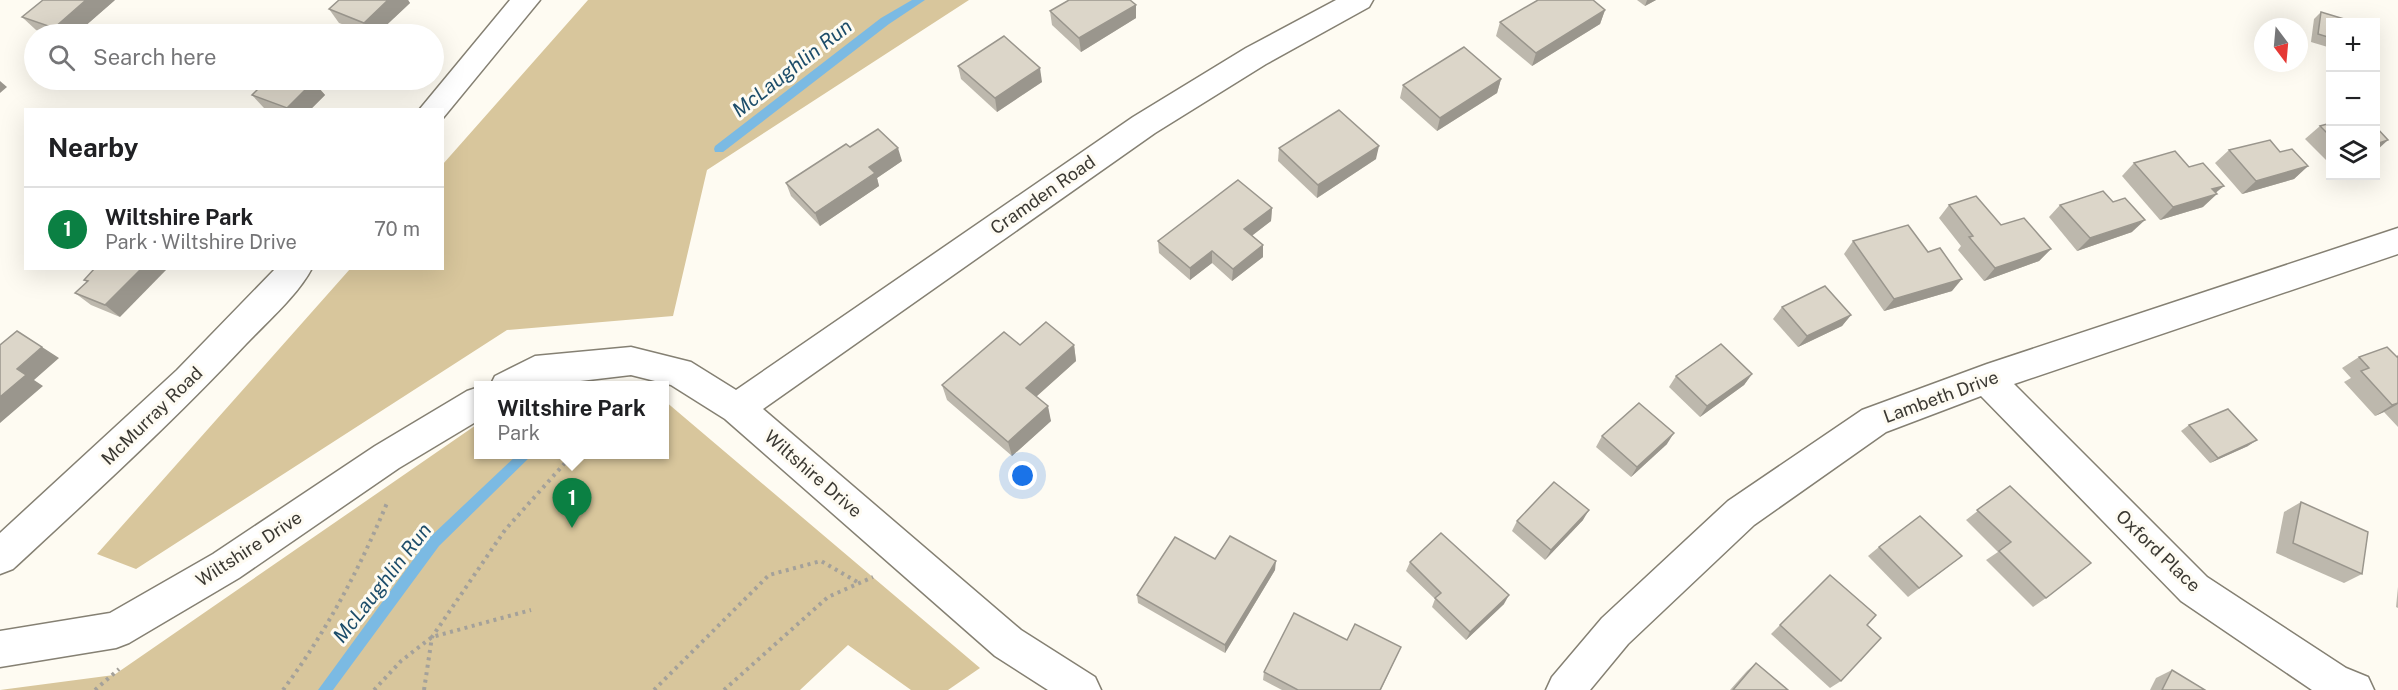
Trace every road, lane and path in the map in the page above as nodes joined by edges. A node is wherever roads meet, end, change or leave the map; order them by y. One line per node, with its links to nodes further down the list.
1 (526, 0): 3 (street)
2 (1359, 0): 9 (street, Cramden Road)
3 (435, 108)
4 (2398, 241): 6 (street, Lambeth Drive)
5 (295, 270): 12 (street, McMurray Road)
6 (1988, 379): 24 (street, Lambeth Drive); 25 (street, Oxford Place)
7 (515, 381): 9 (street, Wiltshire Drive)
8 (474, 405): 10 (street, Wiltshire Drive)
9 (737, 408): 13 (street, Wiltshire Drive)
10 (387, 457): 17 (street, Wiltshire Drive); 18 (path)
11 (569, 459): 16 (path)
12 (0, 557)
13 (912, 559): 14 (path); 23 (street, Wiltshire Drive)
14 (859, 583): 21 (path); 22 (path)
15 (531, 610): 16 (path)
16 (432, 637): 19 (path); 20 (path)
17 (0, 649)
18 (283, 690)
19 (374, 690)
20 (424, 690)
21 (654, 690)
22 (724, 690)
23 (1082, 690)
24 (1565, 690)
25 (2355, 690)

